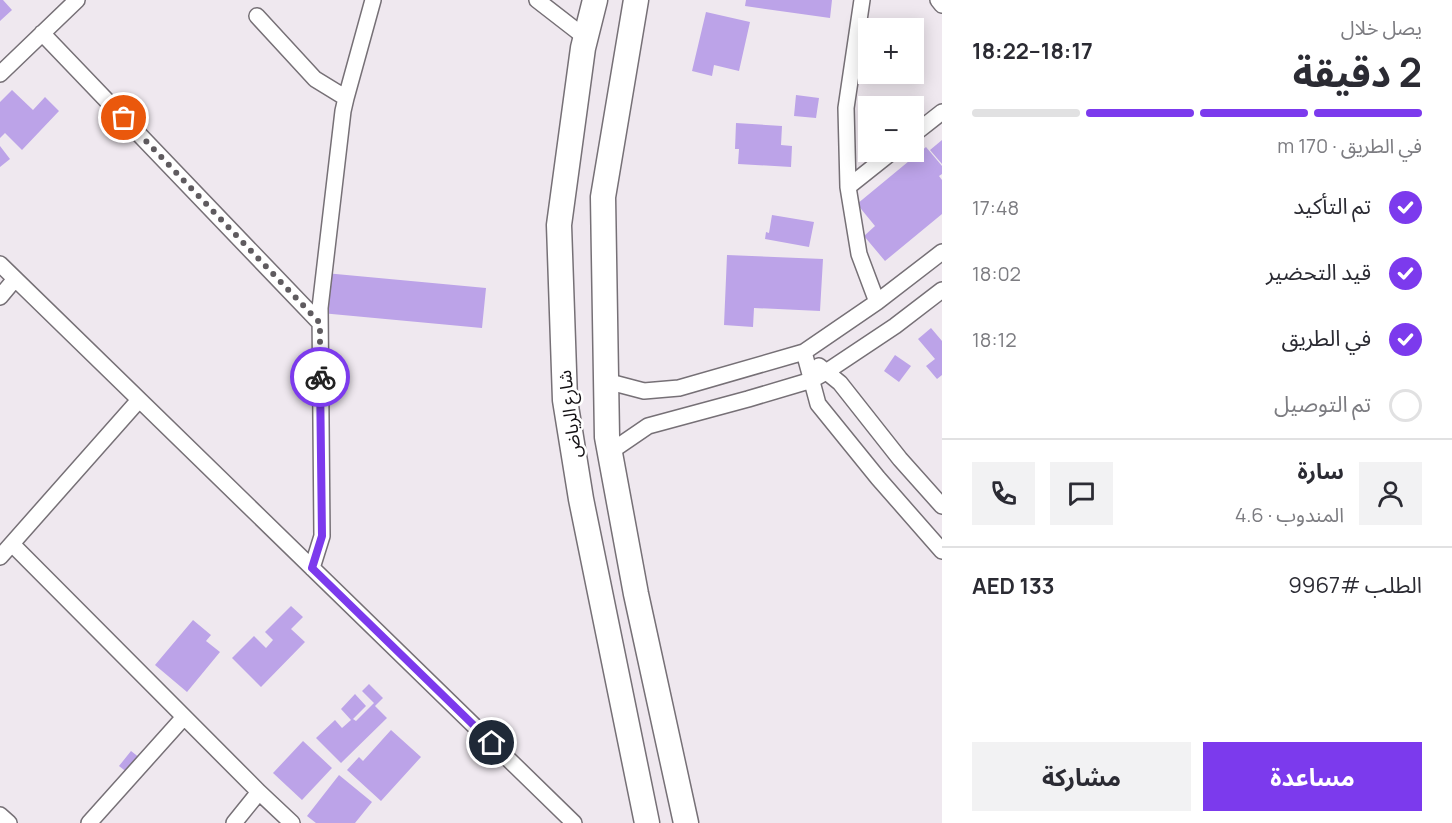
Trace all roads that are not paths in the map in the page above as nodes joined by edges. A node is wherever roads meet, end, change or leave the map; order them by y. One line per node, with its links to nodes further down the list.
1 (77, 0): 10 (street)
2 (373, 0): 13 (street)
3 (537, 0): 11 (street)
4 (595, 0): 11 (main road, شارع الرياض)
5 (636, 0): 28 (main road, شارع الرياض)
6 (862, 0): 17 (street)
7 (938, 0): 8 (street)
8 (942, 5)
9 (256, 16): 13 (street)
10 (42, 33): 12 (street); 24 (street)
11 (586, 38): 44 (main road, شارع الرياض)
12 (0, 74)
13 (346, 98): 24 (street)
14 (942, 112): 15 (street)
15 (924, 126)
16 (879, 162): 17 (street)
17 (848, 187): 23 (street)
18 (942, 252): 23 (street)
19 (0, 264): 20 (street)
20 (15, 279): 22 (street); 29 (street)
21 (942, 290): 26 (street)
22 (0, 297)
23 (878, 302): 25 (street)
24 (320, 323): 35 (street)
25 (804, 352): 26 (street); 27 (street); 28 (street)
26 (826, 372): 27 (street); 31 (street)
27 (812, 380): 30 (street); 33 (street)
28 (606, 381): 30 (main road, شارع الرياض)
29 (139, 400): 32 (street); 35 (street)
30 (610, 452): 45 (main road, شارع الرياض)
31 (942, 507)
32 (12, 544): 34 (street); 36 (street)
33 (942, 551)
34 (0, 557)
35 (312, 568): 43 (street)
36 (184, 717): 37 (street); 40 (street)
37 (259, 792): 41 (street); 42 (street)
38 (0, 815): 39 (street)
39 (9, 823)
40 (89, 823)
41 (234, 823)
42 (292, 823)
43 (574, 823)
44 (647, 823)
45 (686, 823)

